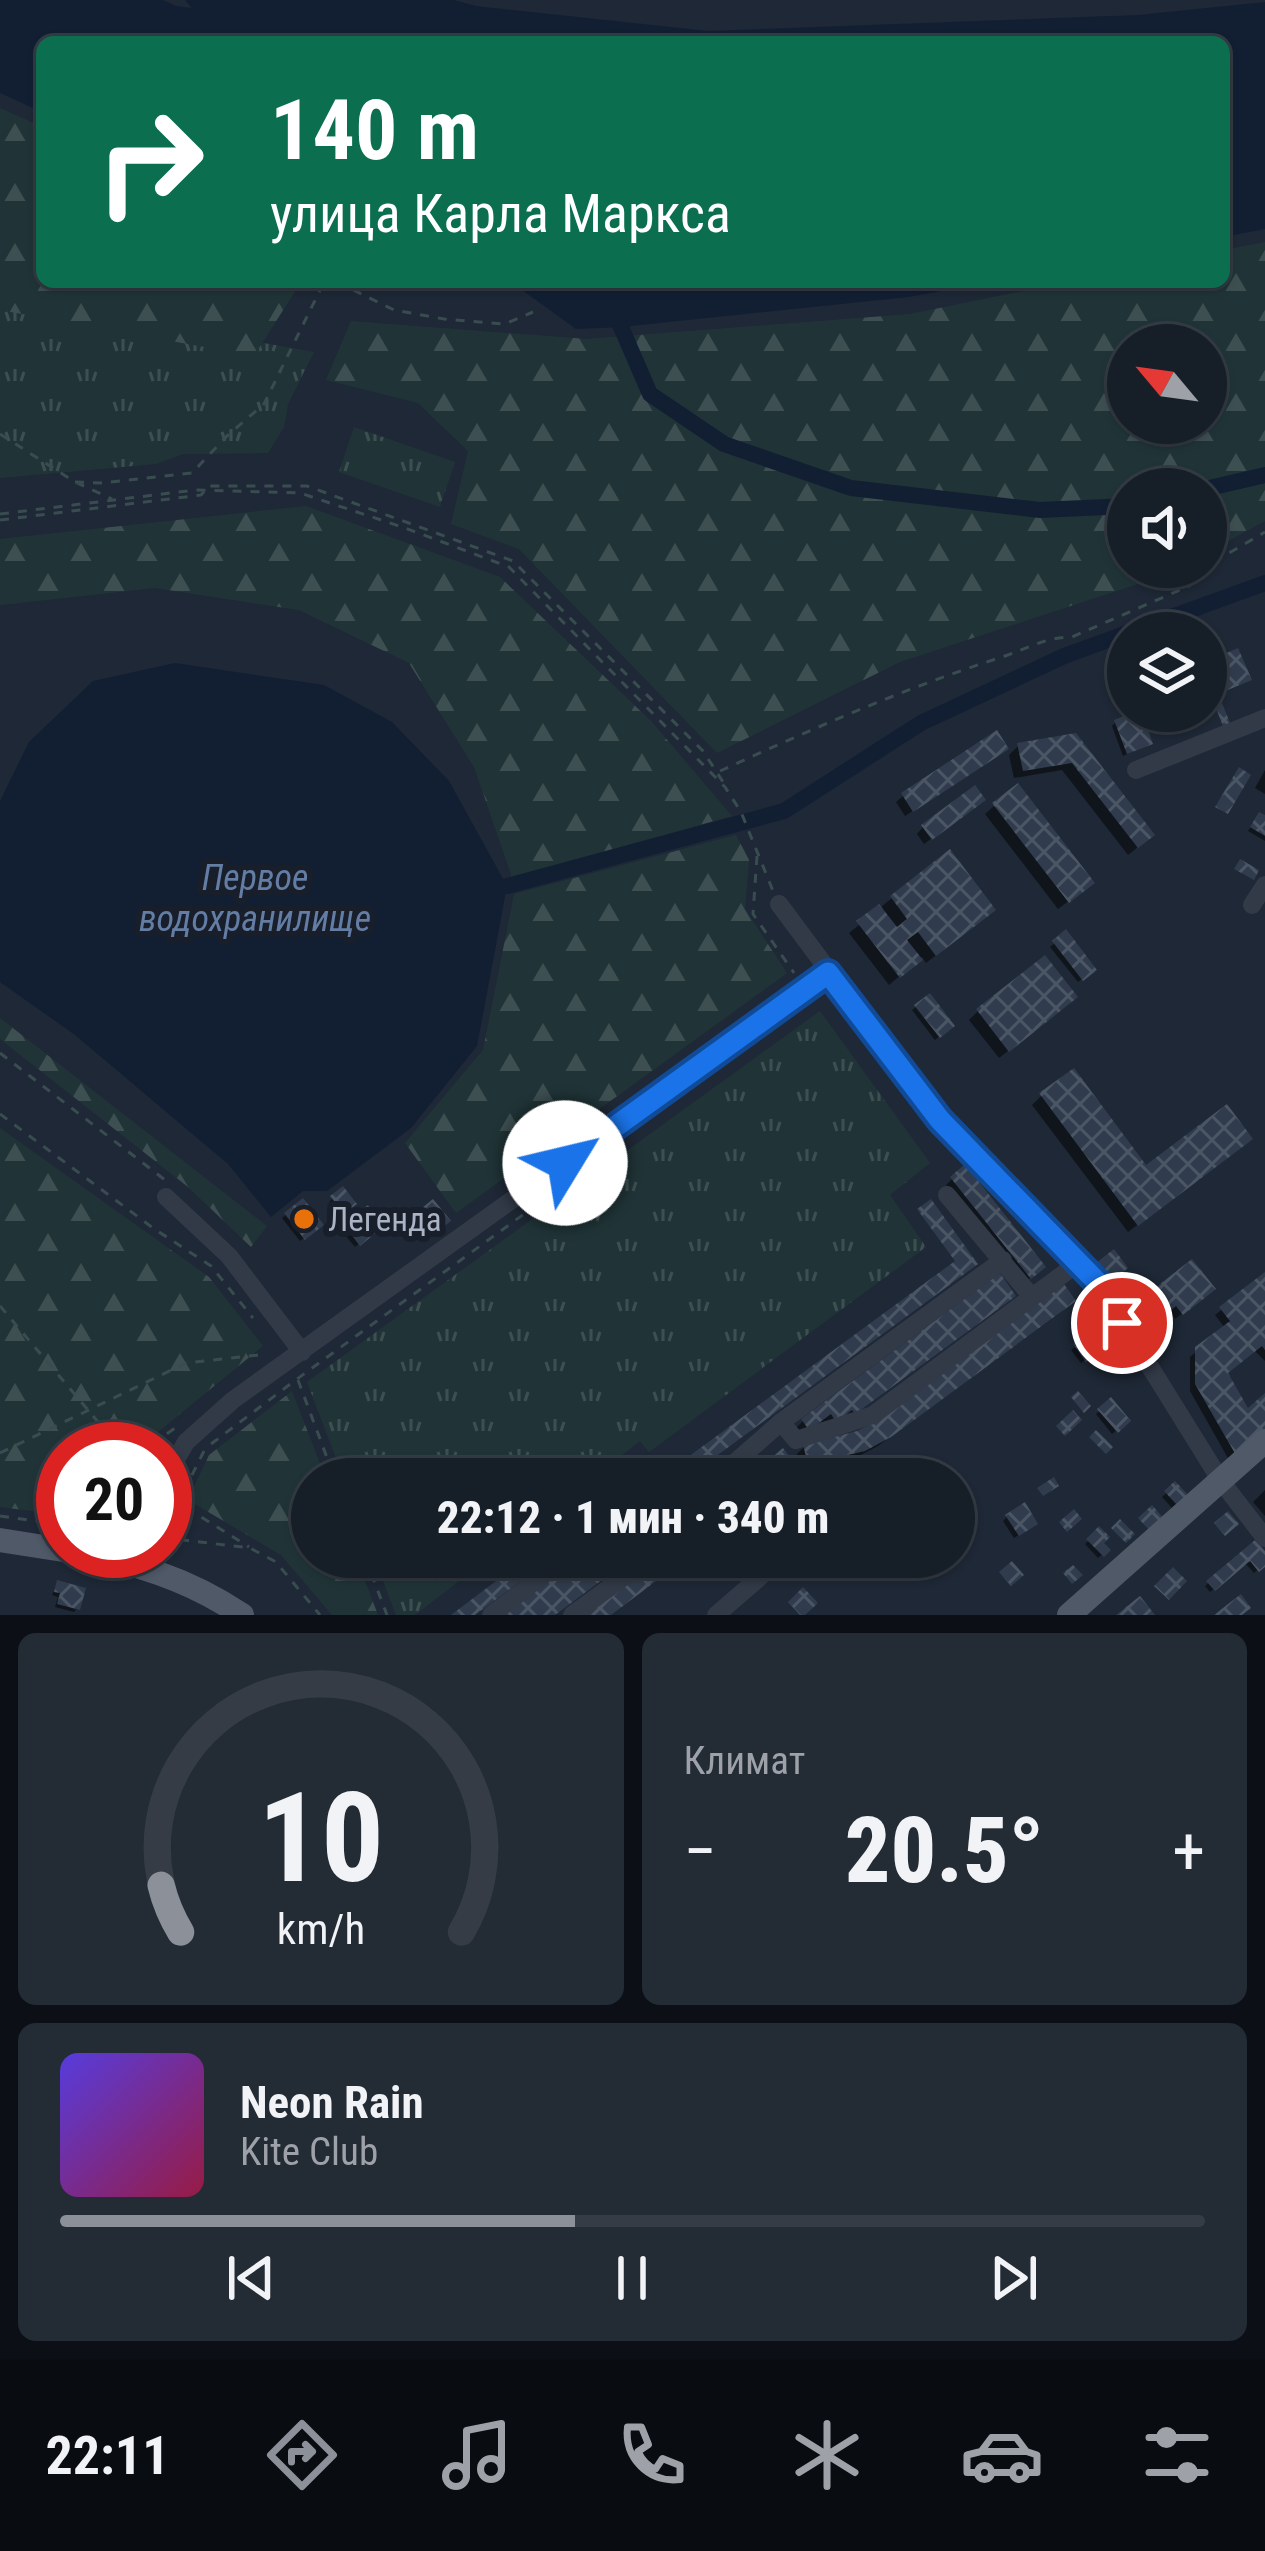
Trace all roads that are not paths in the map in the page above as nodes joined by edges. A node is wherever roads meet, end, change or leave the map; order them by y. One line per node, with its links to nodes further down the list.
1 (1265, 718): 2 (street)
2 (1136, 770)
3 (1265, 885): 5 (street)
4 (778, 904): 6 (street)
5 (1252, 905)
6 (828, 973): 10 (street); 12 (street)
7 (947, 1195): 9 (street)
8 (166, 1197): 12 (street)
9 (1003, 1260): 11 (street); 13 (street)
10 (1078, 1263): 11 (street); 17 (street)
11 (1032, 1297): 13 (street)
12 (302, 1352): 14 (street)
13 (781, 1422): 16 (street)
14 (192, 1437)
15 (1265, 1442): 17 (main road)
16 (740, 1458)
17 (1221, 1481): 18 (street); 29 (main road)
18 (1265, 1538)
19 (0, 1540): 20 (main road)
20 (36, 1546)
21 (174, 1578): 25 (main road)
22 (539, 1578): 26 (street)
23 (622, 1578): 27 (street)
24 (758, 1578): 28 (street)
25 (228, 1611)
26 (491, 1615)
27 (572, 1615)
28 (716, 1615)
29 (1069, 1615)

